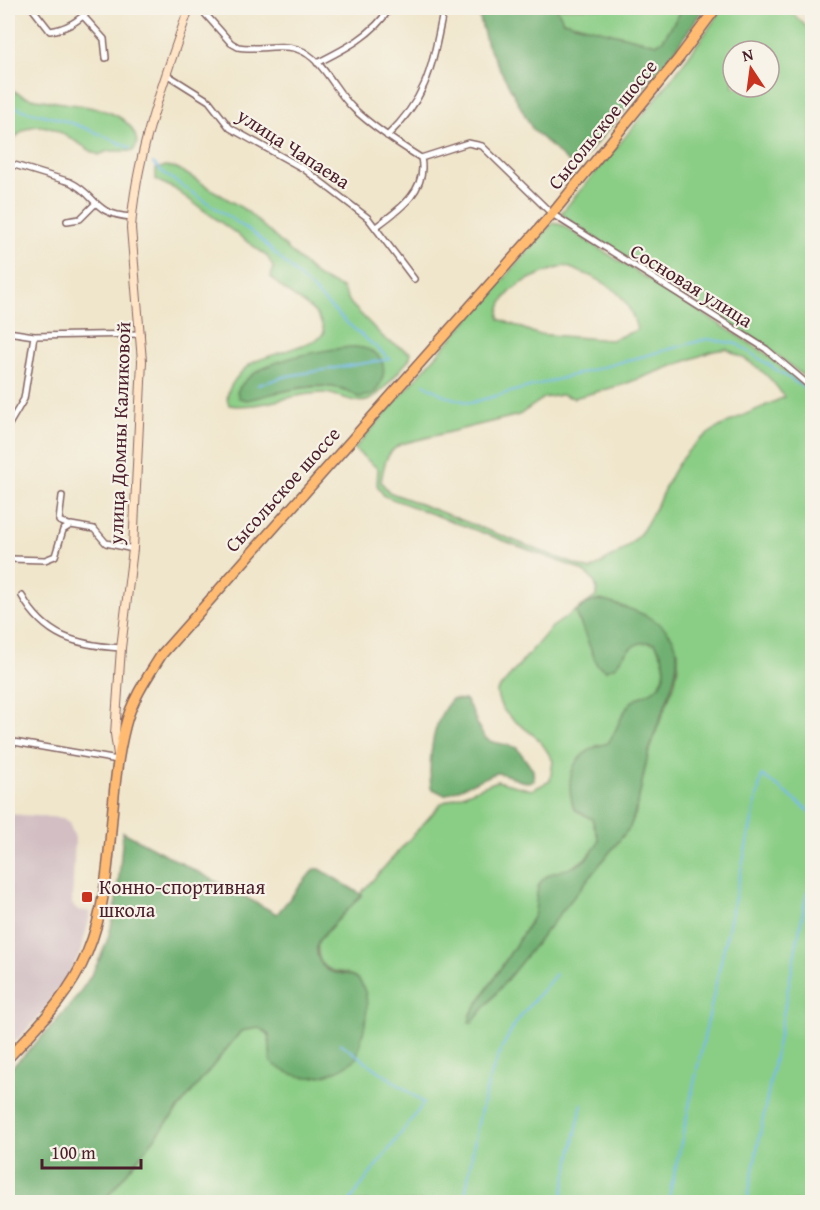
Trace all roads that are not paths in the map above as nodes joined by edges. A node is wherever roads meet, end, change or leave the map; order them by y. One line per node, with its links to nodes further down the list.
1 (32, 8): 8 (street)
2 (91, 8): 8 (street)
3 (189, 8): 11 (main road, улица Домны Каликовой)
4 (200, 8): 10 (street)
5 (390, 8): 10 (street)
6 (444, 8): 12 (street)
7 (716, 8): 16 (highway, Сысольское шоссе)
8 (84, 17): 9 (street)
9 (106, 58)
10 (317, 63): 12 (street)
11 (166, 74): 17 (main road, улица Домны Каликовой); 19 (street, улица Чапаева)
12 (387, 136): 13 (street)
13 (421, 158): 16 (street, Сосновая улица); 19 (street)
14 (8, 163): 15 (street)
15 (95, 204): 17 (street); 18 (street)
16 (552, 214): 24 (street, Сосновая улица); 33 (highway, Сысольское шоссе)
17 (132, 217): 22 (main road, улица Домны Каликовой)
18 (67, 221)
19 (377, 226): 20 (street, улица Чапаева)
20 (414, 279)
21 (8, 332): 23 (street)
22 (141, 334): 23 (street); 28 (main road, улица Домны Каликовой)
23 (34, 336): 25 (street)
24 (813, 388)
25 (8, 426)
26 (62, 496): 27 (street)
27 (70, 525): 28 (street); 29 (street)
28 (133, 549): 31 (main road, улица Домны Каликовой)
29 (10, 559)
30 (22, 596): 31 (street)
31 (121, 648): 33 (main road, улица Домны Каликовой)
32 (8, 741): 33 (street)
33 (118, 760): 34 (highway, Сысольское шоссе)
34 (8, 1058)

